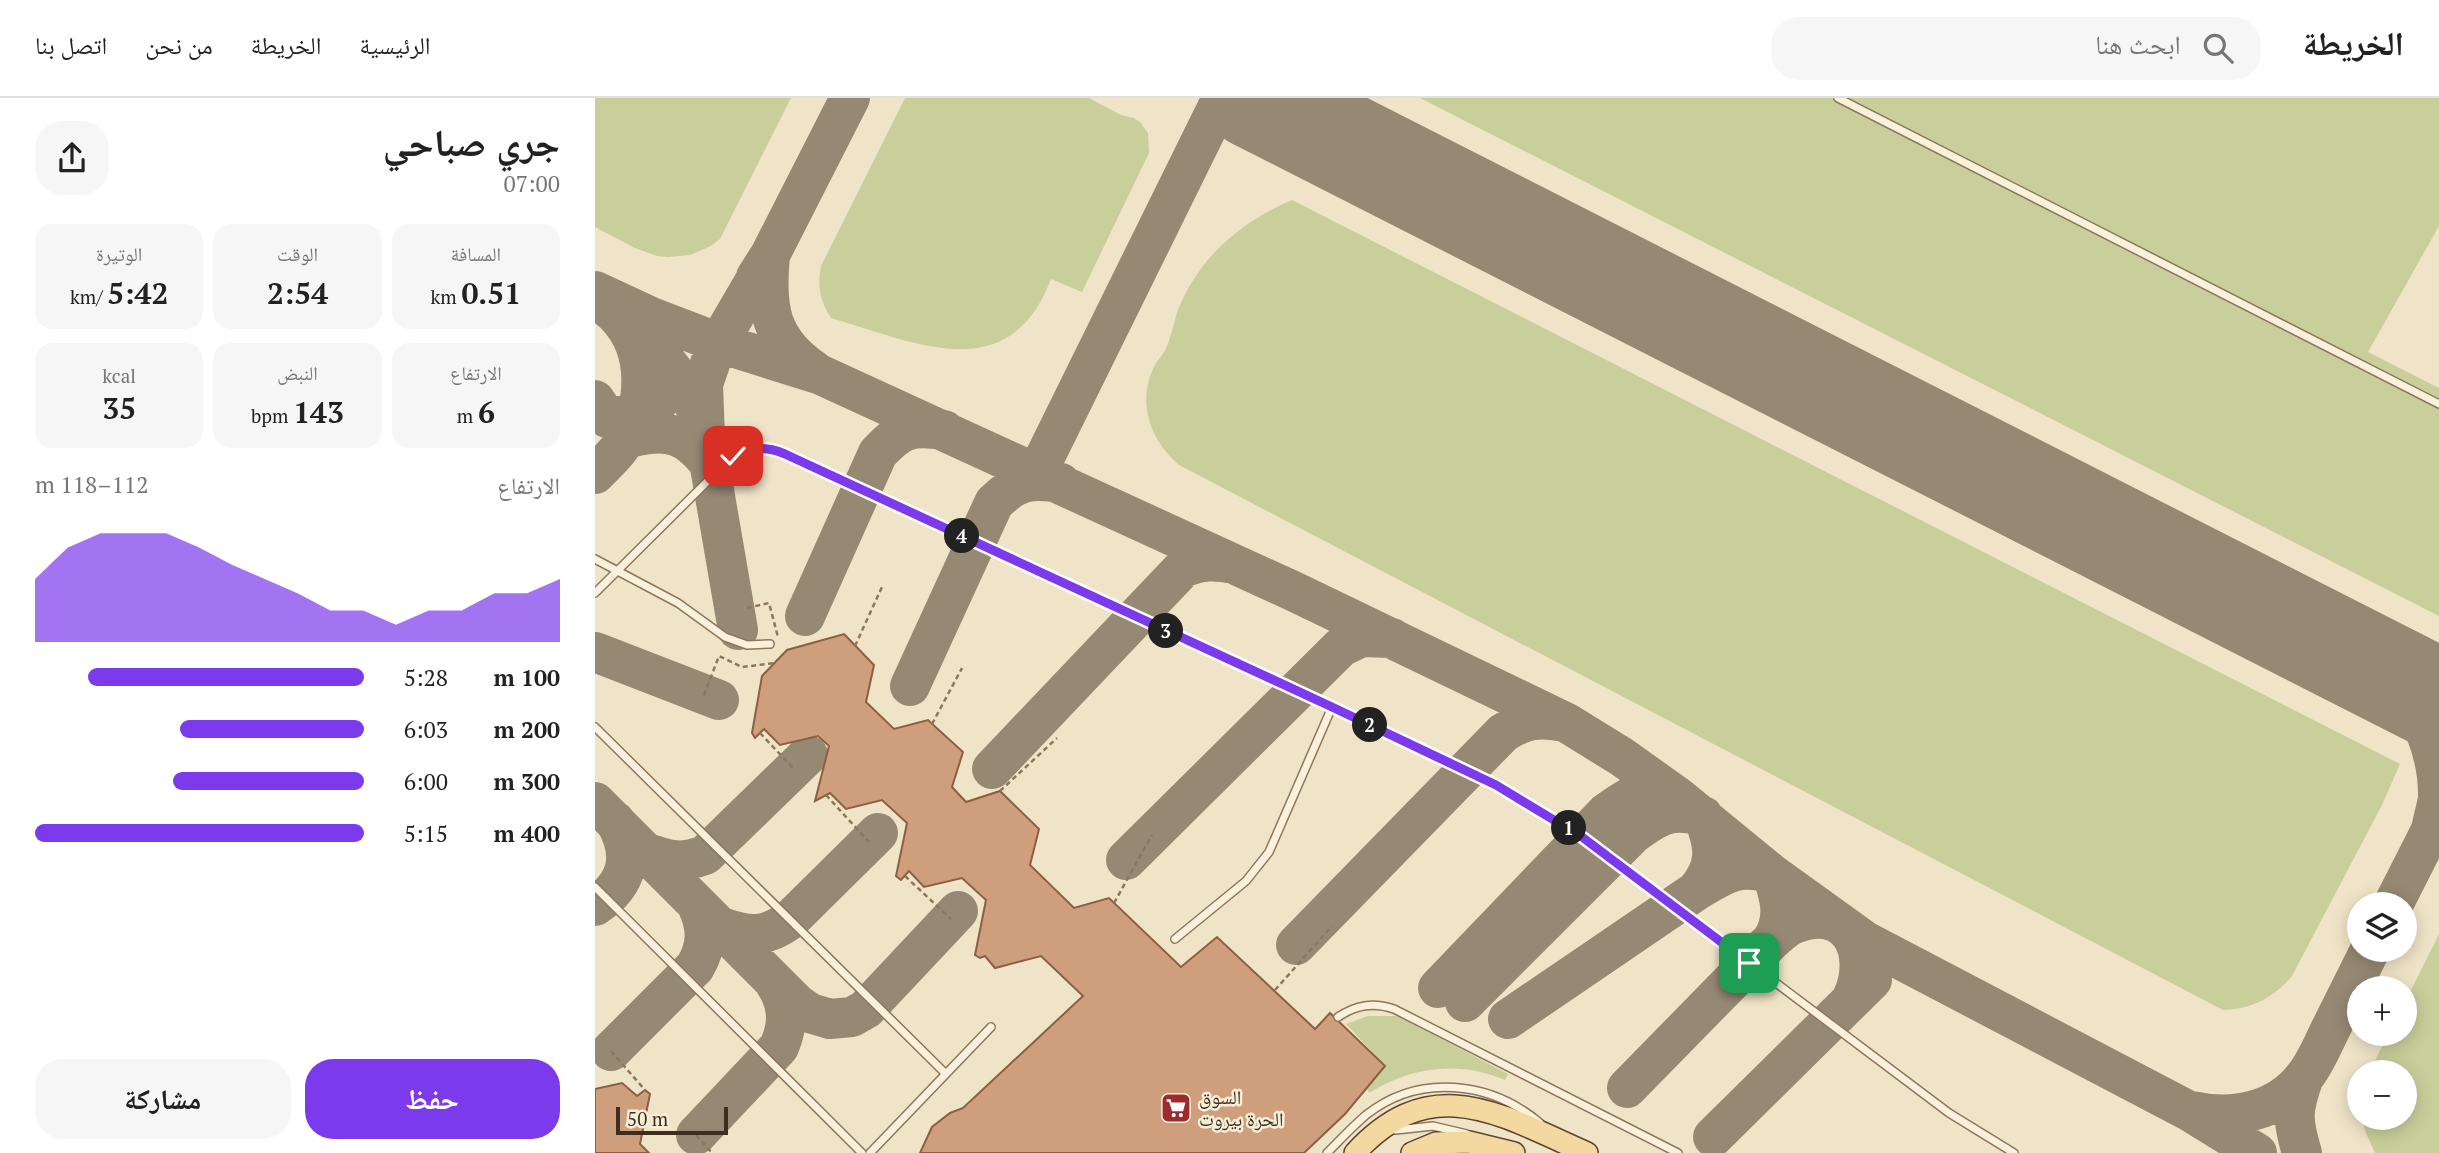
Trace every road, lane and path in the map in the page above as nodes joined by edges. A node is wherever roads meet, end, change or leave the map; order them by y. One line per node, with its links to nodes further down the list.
1 (1838, 98): 2 (lane)
2 (2439, 404)
3 (595, 559): 4 (lane)
4 (618, 570): 6 (lane); 9 (lane); 14 (lane)
5 (882, 587): 10 (path)
6 (595, 593)
7 (747, 608): 8 (path)
8 (779, 641)
9 (769, 644)
10 (855, 646)
11 (775, 663): 13 (path)
12 (962, 668): 15 (path)
13 (704, 695)
14 (1332, 707): 29 (lane); 47 (lane)
15 (932, 724)
16 (595, 727): 34 (lane)
17 (760, 733): 19 (path)
18 (1057, 738): 20 (path)
19 (794, 769)
20 (1000, 791)
21 (826, 795): 23 (path)
22 (1152, 835): 26 (path)
23 (869, 842)
24 (905, 876): 27 (path)
25 (595, 887): 40 (lane)
26 (1114, 903)
27 (951, 919)
28 (1332, 926): 30 (path)
29 (1175, 939)
30 (1275, 990)
31 (1338, 1017): 46 (lane)
32 (991, 1027): 34 (lane)
33 (611, 1051): 35 (path)
34 (946, 1074): 41 (lane)
35 (645, 1090)
36 (1502, 1107): 42 (lane); 43 (main road); 45 (main road)
37 (695, 1135): 39 (path)
38 (1510, 1152): 43 (lane); 44 (main road)
39 (712, 1153)
40 (862, 1153)
41 (870, 1153)
42 (1327, 1153)
43 (1357, 1153)
44 (1412, 1153)
45 (1587, 1153)
46 (1678, 1153)
47 (2014, 1153)

